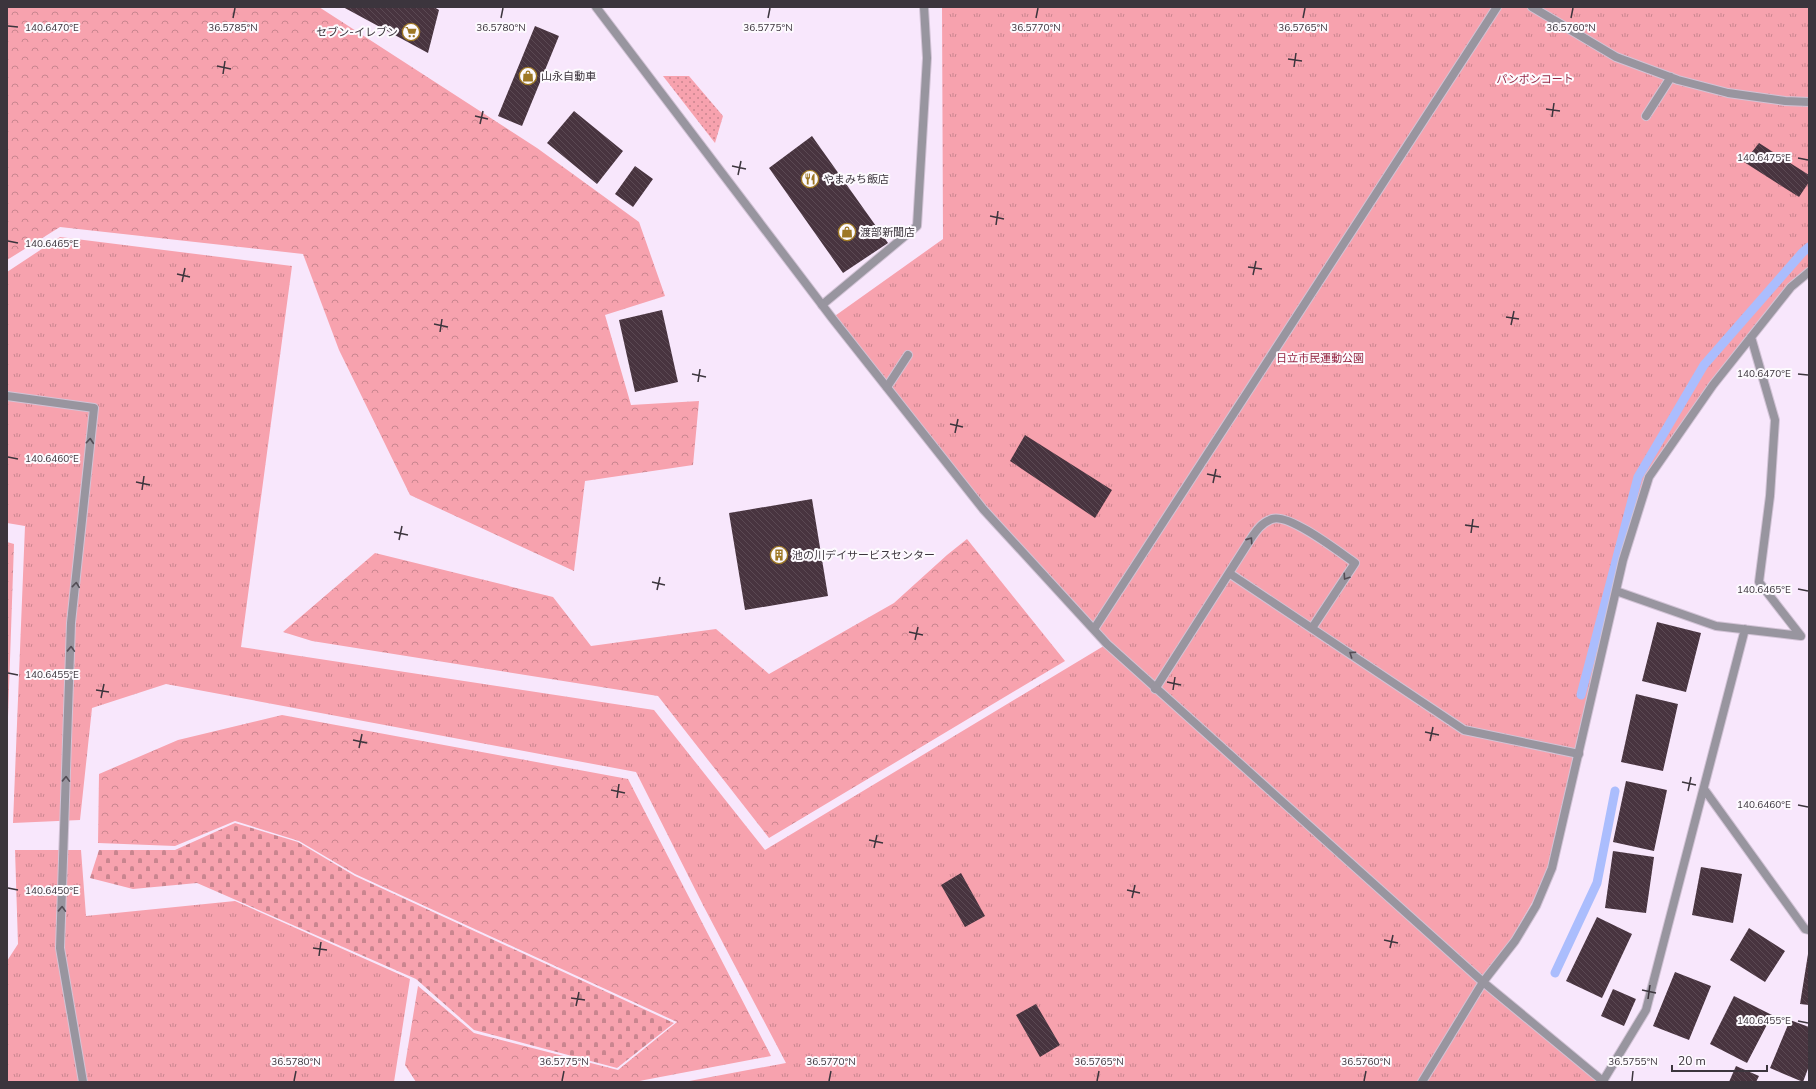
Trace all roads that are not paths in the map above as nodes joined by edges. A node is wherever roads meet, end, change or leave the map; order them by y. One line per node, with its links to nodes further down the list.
1 (596, 7): 9 (street)
2 (924, 7): 9 (street)
3 (1496, 7): 17 (street)
4 (1532, 7): 5 (street)
5 (1671, 77): 6 (street); 7 (street)
6 (1809, 102)
7 (1646, 116)
8 (1809, 272): 10 (street)
9 (822, 304): 12 (street)
10 (1751, 337): 15 (street); 18 (street)
11 (908, 355): 12 (street)
12 (886, 387): 17 (street)
13 (7, 396): 24 (street, one-way to 13)
14 (1229, 573): 16 (street); 16 (street, one-way to 16); 19 (street)
15 (1616, 591): 18 (street); 20 (street)
16 (1312, 628): 20 (street, one-way to 16)
17 (1094, 629): 19 (street)
18 (1744, 629): 21 (street)
19 (1155, 688): 23 (street)
20 (1579, 754): 23 (street)
21 (1704, 789): 22 (street); 26 (street)
22 (1809, 930)
23 (1484, 982): 25 (street); 26 (street)
24 (83, 1082)
25 (1422, 1082)
26 (1604, 1082)

